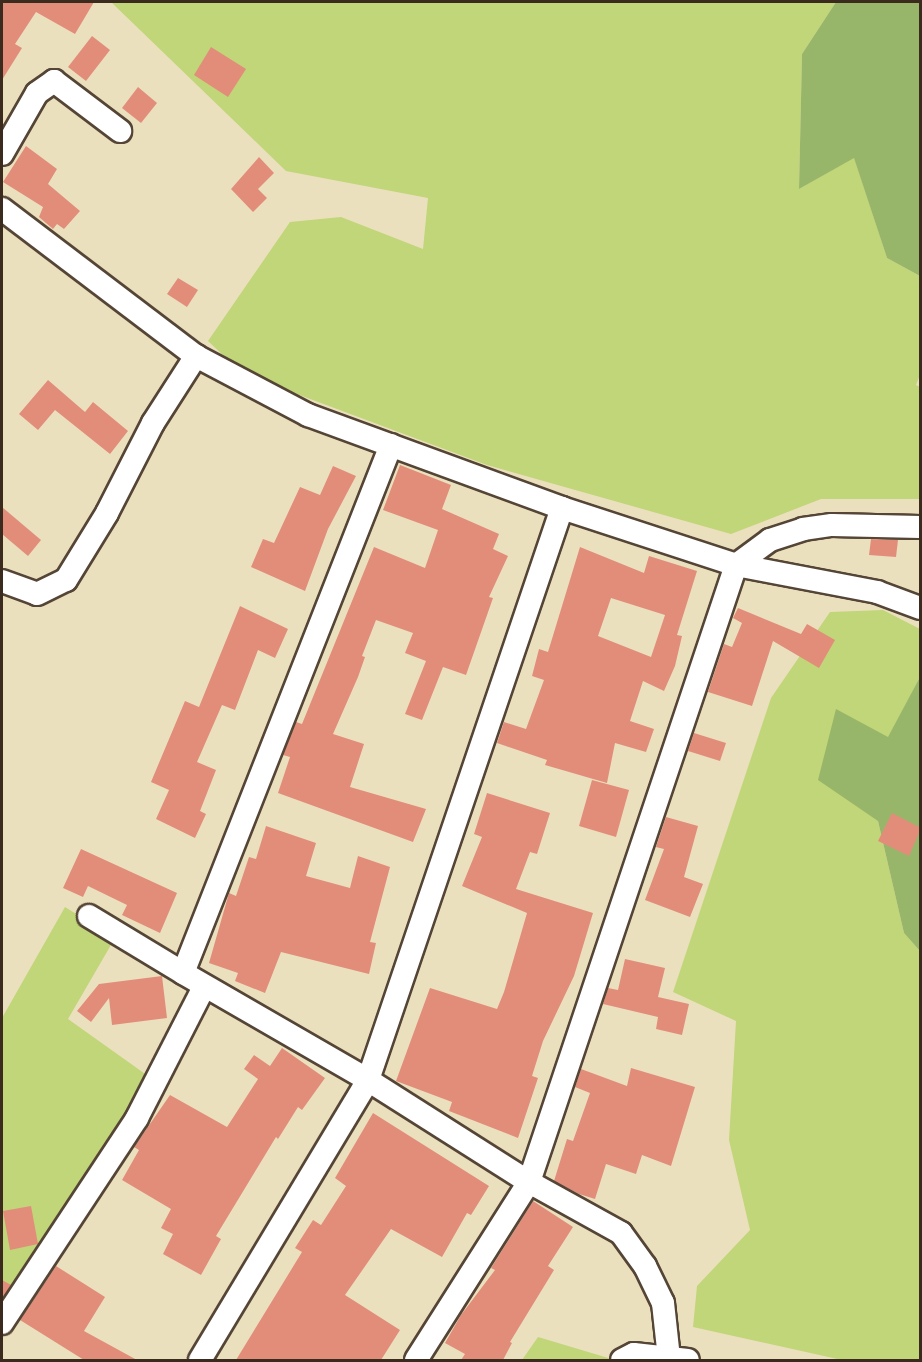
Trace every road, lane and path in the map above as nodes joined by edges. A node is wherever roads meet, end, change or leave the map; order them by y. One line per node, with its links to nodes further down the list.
1 (120, 131): 2 (street)
2 (2, 154)
3 (2, 209): 4 (street)
4 (196, 356): 5 (street); 9 (street)
5 (391, 445): 6 (street); 12 (street)
6 (562, 508): 8 (street); 14 (street)
7 (921, 527): 8 (street)
8 (736, 565): 10 (street); 15 (street)
9 (2, 581)
10 (921, 608)
11 (89, 915): 12 (street)
12 (183, 973): 13 (street)
13 (204, 987): 14 (street); 16 (street)
14 (368, 1080): 15 (street); 18 (street)
15 (529, 1182): 17 (street); 19 (street)
16 (2, 1323)
17 (678, 1359): 20 (street)
18 (200, 1360)
19 (416, 1360)
20 (622, 1360)

